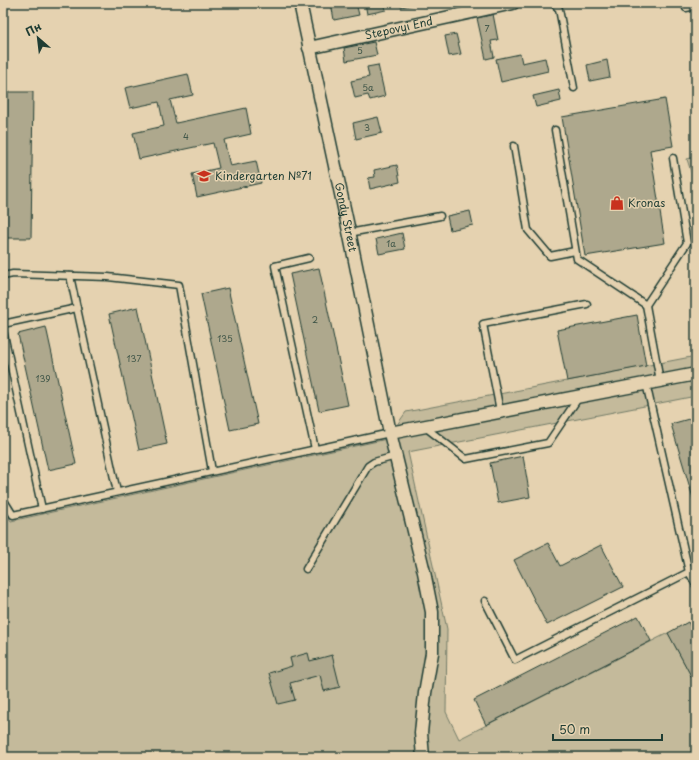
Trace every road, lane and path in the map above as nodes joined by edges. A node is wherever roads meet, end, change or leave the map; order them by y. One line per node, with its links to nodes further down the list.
1 (300, 3): 6 (street, Gondy Street)
2 (513, 3): 6 (street, Stepovyi End)
3 (553, 3): 7 (lane)
4 (696, 6): 5 (lane)
5 (686, 8)
6 (309, 48): 12 (street, Gondy Street)
7 (574, 88)
8 (555, 130): 13 (lane)
9 (514, 146): 13 (lane)
10 (673, 158): 18 (lane)
11 (440, 216): 12 (lane)
12 (349, 233): 28 (street, Gondy Street)
13 (575, 251): 18 (lane)
14 (308, 258): 29 (lane)
15 (3, 276): 16 (lane)
16 (70, 276): 19 (lane); 31 (lane)
17 (588, 304): 26 (lane)
18 (646, 305): 23 (lane)
19 (77, 308): 20 (lane); 32 (lane)
20 (3, 324)
21 (3, 330): 34 (lane)
22 (696, 374): 23 (street)
23 (660, 381): 24 (street)
24 (646, 383): 25 (street); 36 (lane)
25 (580, 396): 26 (street); 27 (lane)
26 (500, 412): 27 (street)
27 (424, 426): 28 (street)
28 (390, 433): 29 (lane); 30 (street, Gondy Street)
29 (314, 449): 31 (lane)
30 (396, 456): 35 (lane); 39 (street, Gondy Street)
31 (212, 471): 32 (lane)
32 (117, 492): 34 (lane)
33 (3, 499): 34 (lane)
34 (42, 509)
35 (306, 569)
36 (689, 572): 37 (lane); 38 (lane)
37 (696, 585)
38 (485, 601)
39 (423, 757)

